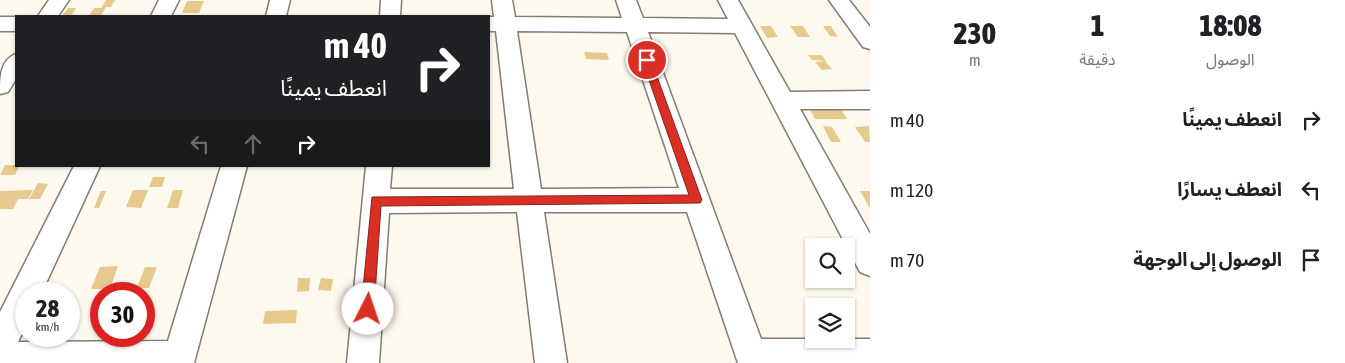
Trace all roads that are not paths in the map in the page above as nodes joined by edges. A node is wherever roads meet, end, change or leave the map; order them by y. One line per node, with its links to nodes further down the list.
1 (59, 0): 8 (street)
2 (170, 0): 9 (street)
3 (280, 0): 10 (street)
4 (391, 0): 11 (street)
5 (626, 0): 15 (street)
6 (728, 0): 16 (street)
7 (840, 0): 17 (street)
8 (49, 15)
9 (162, 15)
10 (276, 15)
11 (390, 15)
12 (499, 16): 15 (street); 27 (street)
13 (0, 24): 14 (street)
14 (15, 24)
15 (634, 25): 16 (street); 28 (street)
16 (741, 26): 23 (street)
17 (870, 42)
18 (15, 64): 19 (street)
19 (0, 86)
20 (0, 98): 21 (street)
21 (15, 98)
22 (870, 100): 23 (street)
23 (782, 101): 30 (street)
24 (87, 167): 31 (street)
25 (234, 167): 35 (street)
26 (378, 167): 29 (street)
27 (529, 200): 28 (street); 29 (street); 37 (street)
28 (696, 200): 34 (street)
29 (376, 201): 36 (street)
30 (870, 262)
31 (0, 346)
32 (870, 355): 34 (street)
33 (0, 359): 35 (street)
34 (753, 359)
35 (179, 360)
36 (363, 363)
37 (551, 363)

